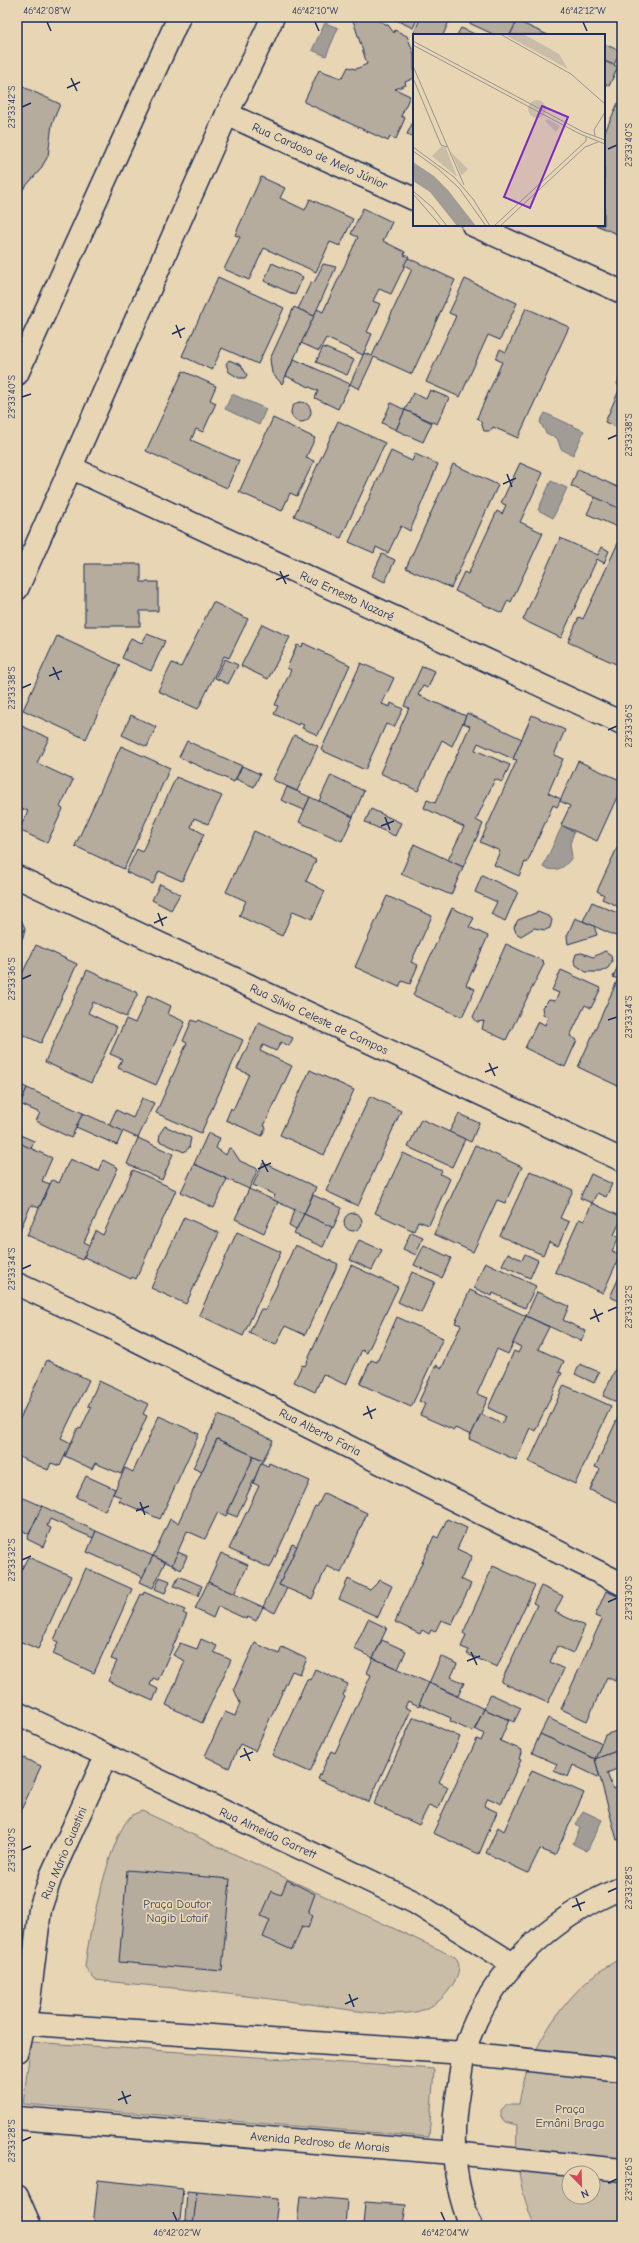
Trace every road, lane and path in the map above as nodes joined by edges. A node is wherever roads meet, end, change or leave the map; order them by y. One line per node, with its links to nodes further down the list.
1 (179, 17): 7 (main road)
2 (273, 17): 3 (main road)
3 (227, 114): 4 (main road, Rua Cardoso de Melo Júnior); 8 (main road)
4 (413, 199)
5 (474, 226): 6 (main road)
6 (622, 292)
7 (17, 374)
8 (72, 468): 9 (main road); 10 (main road, Rua Ernesto Nazaré)
9 (17, 589)
10 (622, 723)
11 (17, 876): 12 (main road, Rua Silvia Celeste de Campos)
12 (622, 1160)
13 (17, 1284): 14 (main road, Rua Alberto Faria)
14 (622, 1584)
15 (17, 1713): 16 (main road, Rua Almeida Garrett)
16 (106, 1756): 18 (main road, Rua Almeida Garrett); 19 (main road, Rua Mário Guastini)
17 (622, 1888): 18 (main road)
18 (513, 1964): 21 (main road)
19 (20, 2024): 20 (main road, Rua Mário Guastini); 21 (main road)
20 (17, 2051)
21 (464, 2053): 22 (main road); 24 (main road)
22 (622, 2070)
23 (17, 2118): 24 (main road, Avenida Pedroso de Morais)
24 (453, 2153): 25 (main road, Avenida Pedroso de Morais); 28 (main road)
25 (622, 2170)
26 (17, 2196): 27 (main road)
27 (30, 2226)
28 (471, 2226)

